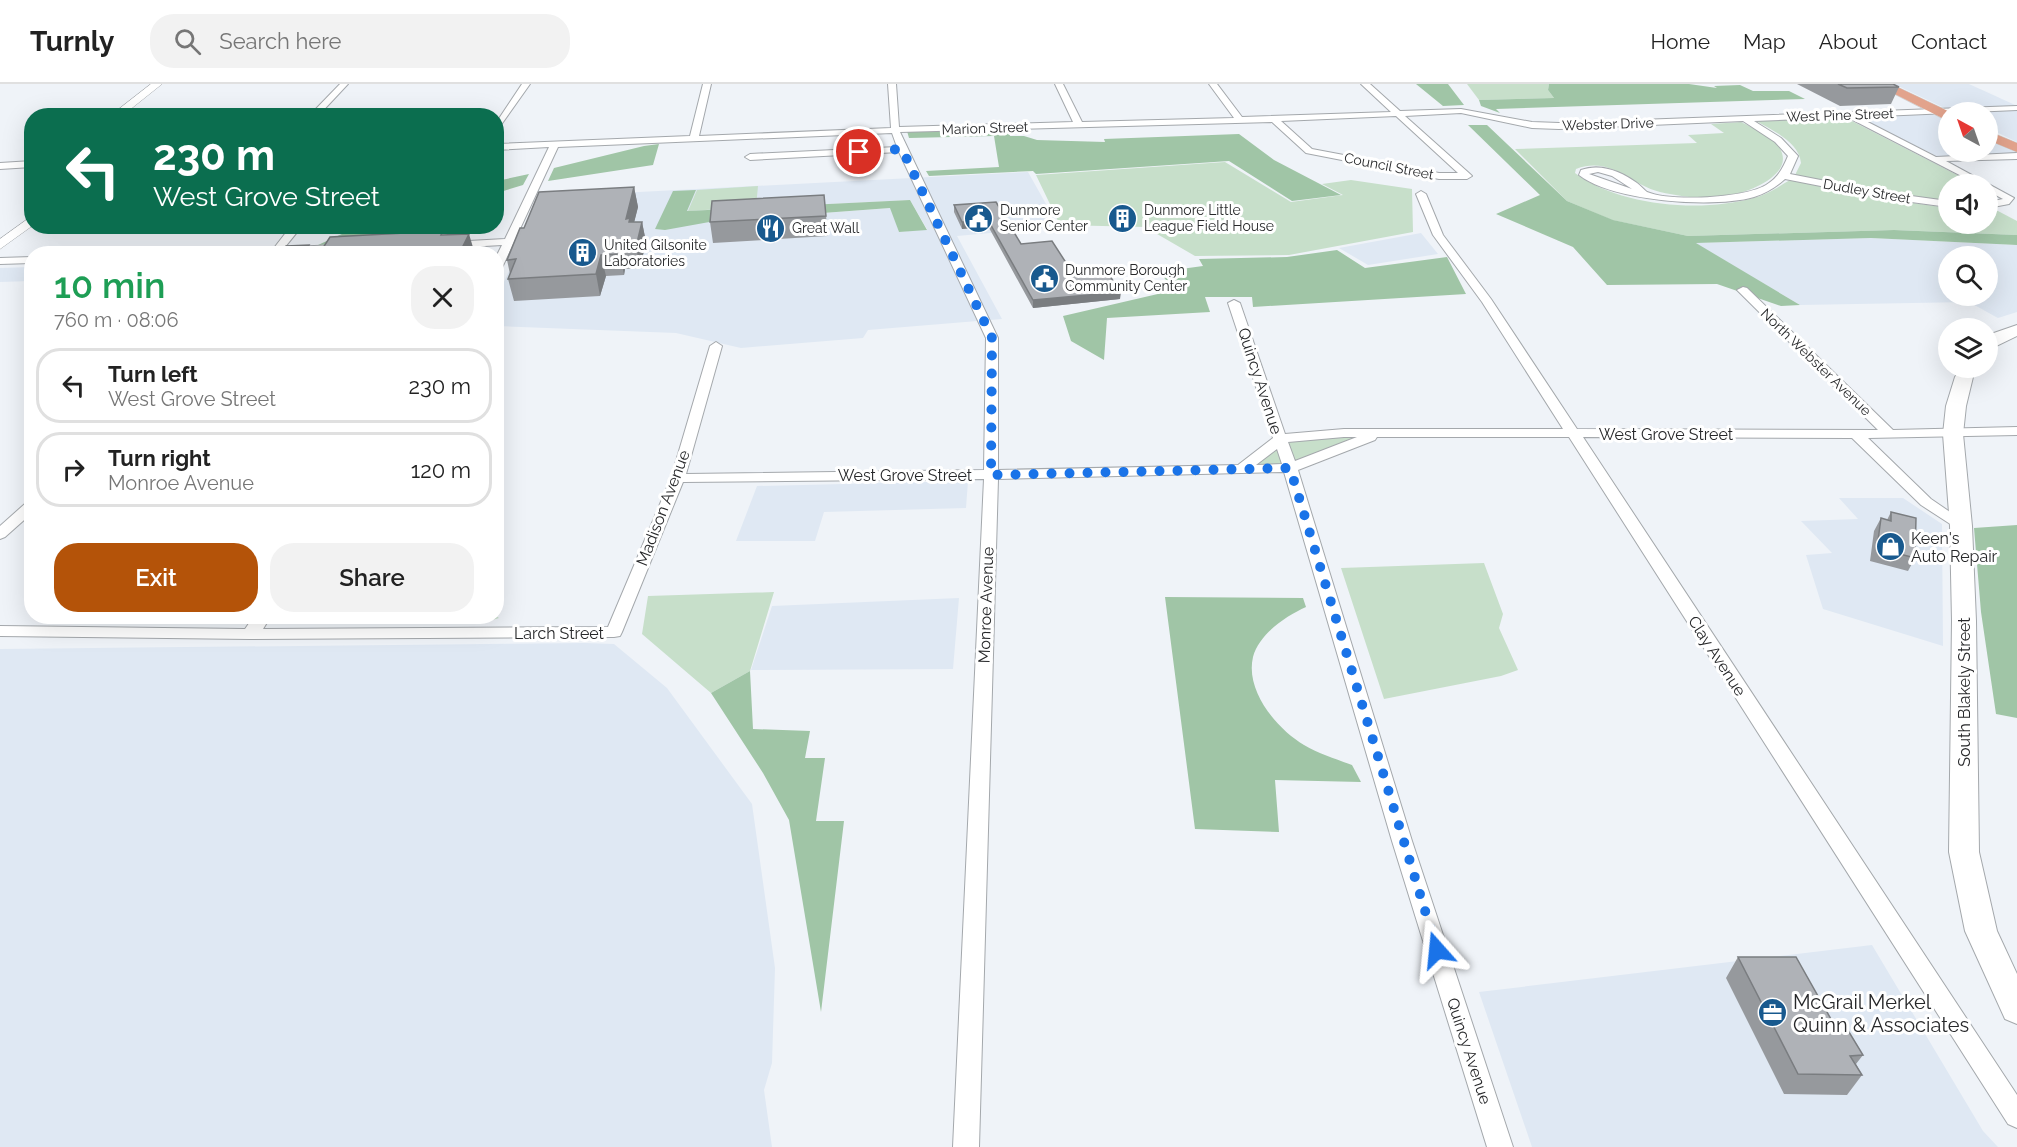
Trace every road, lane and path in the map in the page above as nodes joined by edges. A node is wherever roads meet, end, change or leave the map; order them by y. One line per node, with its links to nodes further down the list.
1 (157, 84): 10 (street)
2 (344, 84): 11 (street)
3 (526, 84): 18 (street)
4 (707, 84): 24 (street)
5 (892, 84): 23 (street, Monroe Avenue)
6 (1059, 84): 22 (street)
7 (1213, 84): 20 (street)
8 (1365, 84): 16 (street)
9 (1881, 84): 14 (main road)
10 (126, 108)
11 (320, 108)
12 (2017, 108): 14 (street, West Pine Street)
13 (1473, 111): 16 (street, Marion Street); 19 (street, Webster Drive)
14 (1935, 111): 15 (main road); 17 (street, West Pine Street)
15 (1938, 112)
16 (1398, 113): 21 (street, Marion Street); 36 (street, Council Street)
17 (1849, 115): 19 (street, West Pine Street); 32 (street)
18 (504, 118)
19 (1744, 118): 37 (street)
20 (1239, 119): 21 (street, Marion Street); 22 (street, Marion Street)
21 (1274, 119): 36 (street, Council Street)
22 (1079, 125): 23 (street, Marion Street)
23 (895, 130): 24 (street, Marion Street); 29 (street, Monroe Avenue)
24 (694, 139): 26 (street, Marion Street)
25 (1998, 139): 28 (main road)
26 (555, 144): 27 (street, Marion Street); 44 (street)
27 (504, 147)
28 (2017, 148)
29 (902, 149): 31 (street); 66 (street, Monroe Avenue)
30 (2017, 156): 32 (street)
31 (750, 157)
32 (1934, 159): 35 (street)
33 (24, 165): 34 (street)
34 (0, 166)
35 (1963, 174)
36 (1439, 176): 60 (street, Clay Avenue)
37 (1785, 176): 39 (street); 40 (street, Dudley Street)
38 (1998, 192): 41 (street)
39 (1643, 194): 39 (street)
40 (1938, 203)
41 (1998, 203)
42 (24, 226): 45 (street)
43 (290, 234): 47 (street)
44 (507, 242): 46 (street); 48 (street)
45 (0, 245)
46 (442, 245)
47 (280, 246)
48 (504, 250)
49 (24, 260): 50 (street)
50 (0, 261)
51 (1743, 290): 59 (street, North Webster Avenue)
52 (1234, 303): 63 (street, Quincy Avenue)
53 (2017, 330): 54 (main road)
54 (1998, 337)
55 (716, 346): 67 (street, Madison Avenue)
56 (1964, 378): 62 (main road, South Blakely Street)
57 (2017, 431): 62 (street, West Grove Street)
58 (1379, 433): 60 (street, West Grove Street); 63 (street, West Grove Street); 64 (street, West Grove Street)
59 (1889, 433): 61 (street, West Grove Street); 62 (street, West Grove Street)
60 (1571, 434): 61 (street, West Grove Street); 76 (street, Clay Avenue)
61 (1856, 434): 69 (street, North Webster Avenue)
62 (1953, 434): 69 (main road, South Blakely Street)
63 (1280, 440): 64 (street, Quincy Avenue); 65 (street)
64 (1290, 468): 65 (street, West Grove Street); 78 (street, Quincy Avenue)
65 (1241, 470): 66 (street, West Grove Street)
66 (991, 475): 67 (street, West Grove Street); 77 (street, Monroe Avenue)
67 (678, 478): 73 (street, Madison Avenue)
68 (24, 512): 70 (street)
69 (1961, 526): 75 (main road, South Blakely Street)
70 (0, 534)
71 (257, 624): 74 (street)
72 (0, 631): 74 (street, Larch Street)
73 (614, 632): 74 (street, Larch Street)
74 (250, 634)
75 (2017, 1009)
76 (2017, 1116)
77 (966, 1147)
78 (1500, 1147)

